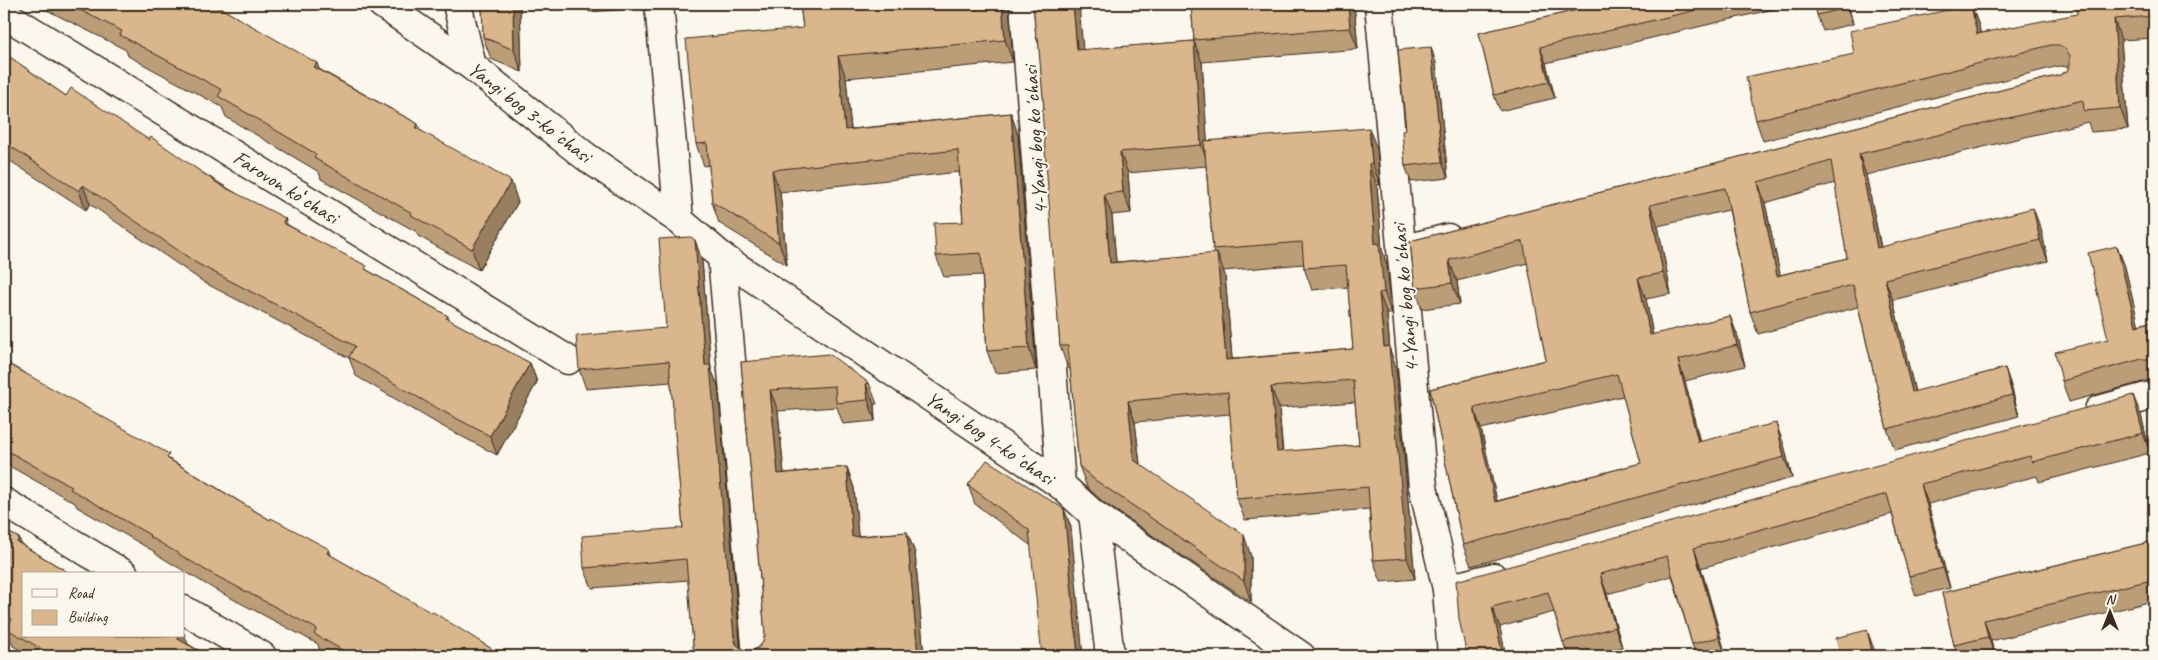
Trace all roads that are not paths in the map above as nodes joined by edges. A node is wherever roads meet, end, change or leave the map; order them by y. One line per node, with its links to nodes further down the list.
1 (382, 4): 7 (street, Yangi bog 3-koʼchasi)
2 (457, 4): 7 (street)
3 (659, 4): 8 (street)
4 (1024, 4): 15 (street, 4-Yangi bog koʼchasi)
5 (1379, 4): 10 (street, 4-Yangi bog koʼchasi)
6 (4, 14): 12 (street, Farovon koʻchasi)
7 (472, 66): 8 (street, Yangi bog 3-koʼchasi)
8 (679, 220): 11 (street, Yangi bog 4-koʼchasi)
9 (1468, 232): 10 (street)
10 (1401, 250): 20 (street, 4-Yangi bog koʼchasi)
11 (722, 256): 15 (street, Yangi bog 4-koʼchasi); 23 (street)
12 (568, 360)
13 (2154, 395): 14 (street)
14 (2078, 416)
15 (1061, 485): 17 (street, Yangi bog 4-koʼchasi)
16 (4, 502): 19 (street)
17 (1093, 514): 24 (street); 25 (street, Yangi bog 4-koʼchasi)
18 (1514, 571): 20 (street)
19 (121, 572)
20 (1447, 590): 26 (street, 4-Yangi bog koʼchasi)
21 (185, 611): 22 (street)
22 (262, 656)
23 (758, 656)
24 (1110, 656)
25 (1301, 656)
26 (1452, 656)

